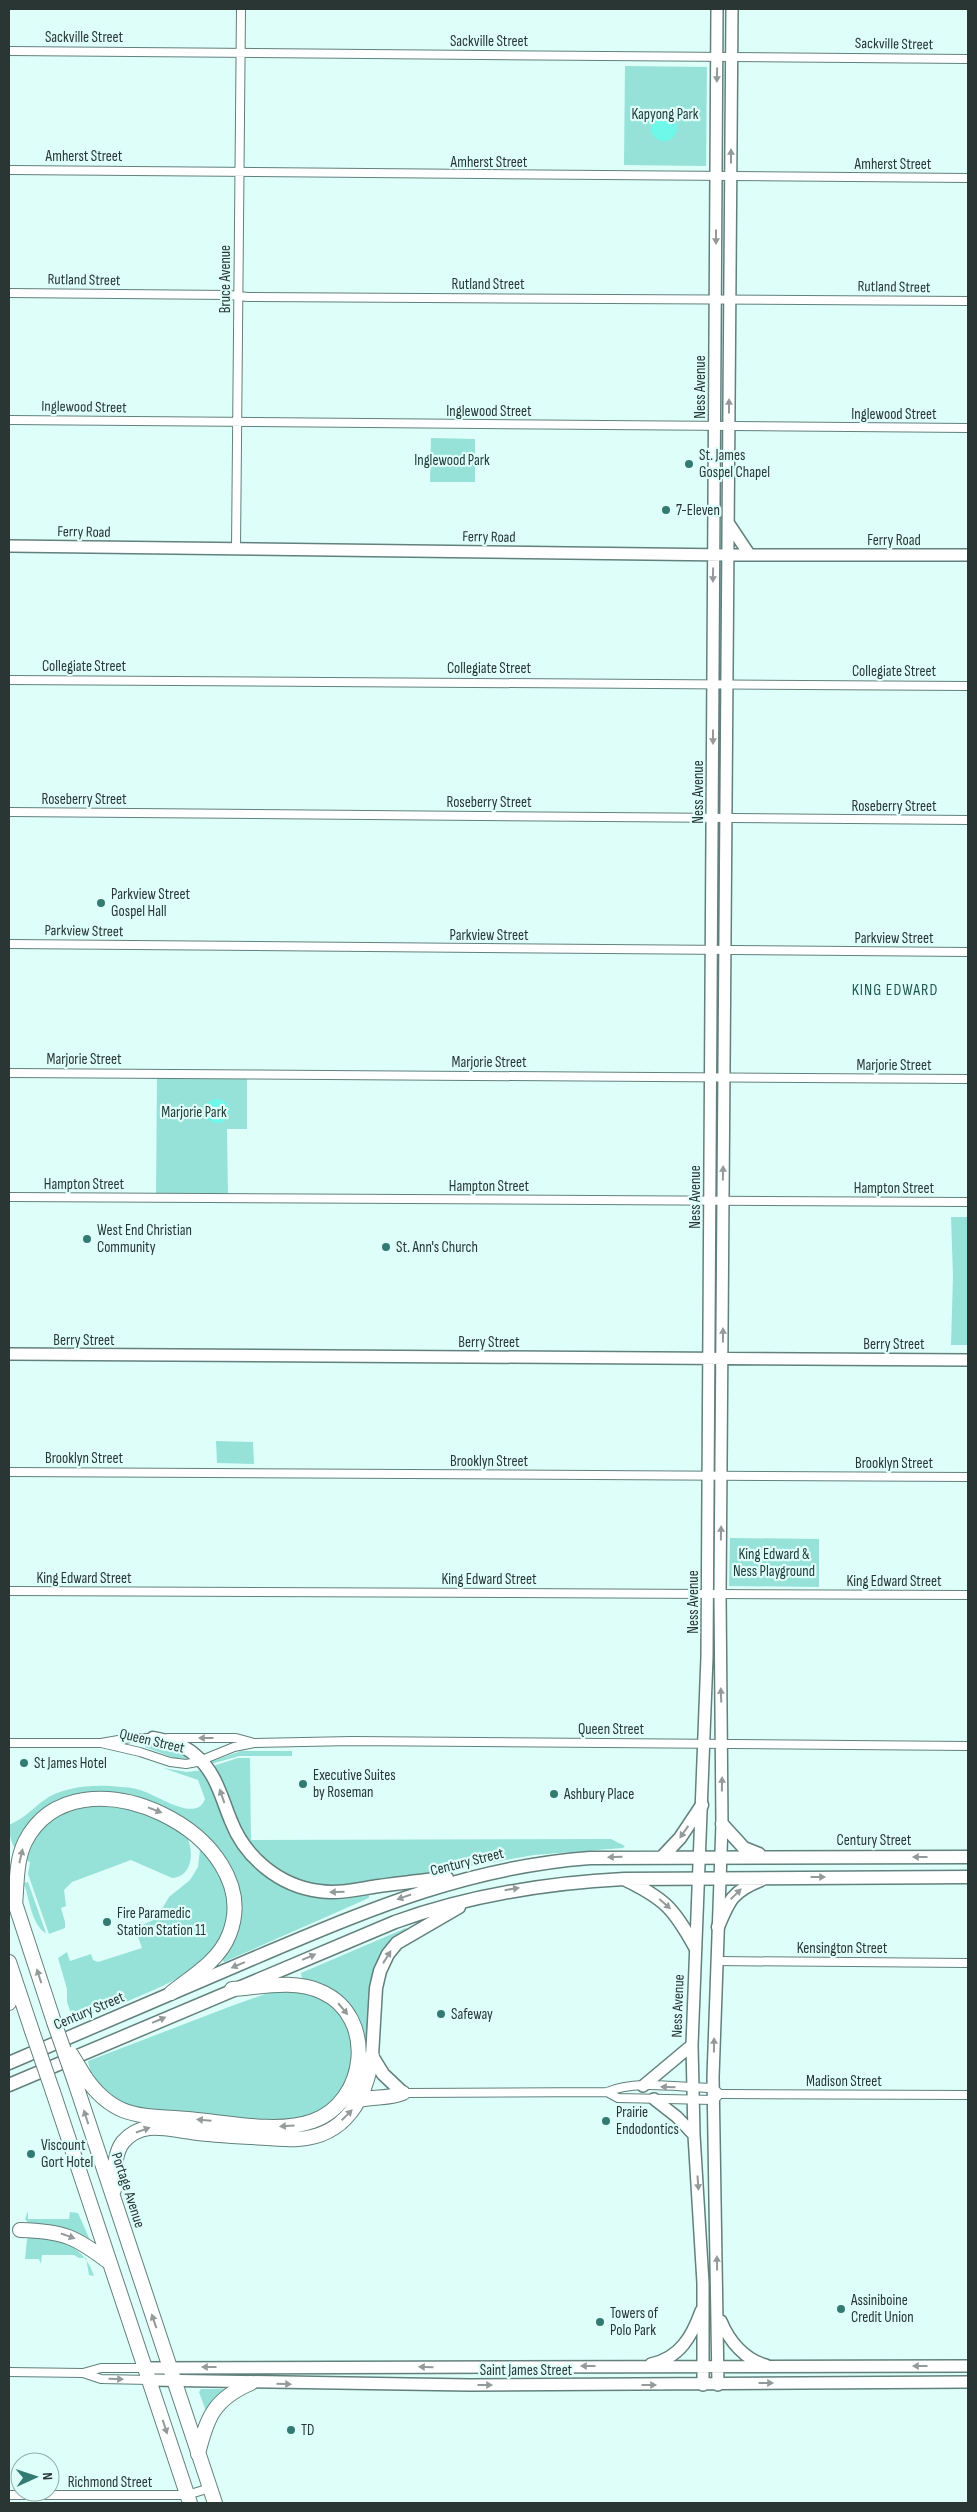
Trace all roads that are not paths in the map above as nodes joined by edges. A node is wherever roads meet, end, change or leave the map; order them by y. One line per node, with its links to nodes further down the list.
1 (241, 9): 5 (street, Bruce Avenue)
2 (717, 9): 6 (main road, Ness Avenue)
3 (732, 9): 7 (main road, Ness Avenue)
4 (9, 50): 5 (street, Sackville Street)
5 (240, 52): 6 (street, Sackville Street); 10 (street, Bruce Avenue)
6 (717, 56): 7 (street, Sackville Street); 11 (main road, Ness Avenue, one-way to 11)
7 (732, 57): 8 (street, Sackville Street); 12 (main road, Ness Avenue, one-way to 7)
8 (968, 59)
9 (9, 170): 10 (street, Amherst Street)
10 (239, 173): 11 (street, Amherst Street); 15 (street, Bruce Avenue)
11 (716, 177): 12 (street, Amherst Street); 16 (main road, Ness Avenue, one-way to 16)
12 (731, 177): 13 (street, Amherst Street); 17 (main road, Ness Avenue)
13 (968, 178)
14 (9, 293): 15 (street, Rutland Street)
15 (238, 296): 16 (street, Rutland Street); 20 (street, Bruce Avenue)
16 (715, 300): 17 (street, Rutland Street); 21 (main road, Ness Avenue)
17 (730, 300): 18 (street, Rutland Street); 22 (main road, Ness Avenue, one-way to 17)
18 (968, 302)
19 (9, 420): 20 (street, Inglewood Street)
20 (237, 422): 21 (street, Inglewood Street); 26 (street, Bruce Avenue)
21 (715, 426): 22 (street, Inglewood Street); 28 (main road, Ness Avenue)
22 (729, 427): 23 (street, Inglewood Street); 24 (main road, Ness Avenue)
23 (968, 428)
24 (729, 524): 27 (main road); 29 (main road, Ness Avenue)
25 (9, 546): 26 (main road, Ferry Road)
26 (236, 549): 28 (main road, Ferry Road)
27 (749, 554): 29 (main road, Ferry Road); 30 (main road, Ferry Road)
28 (714, 555): 29 (main road, Ferry Road); 32 (main road, Ness Avenue, one-way to 32)
29 (728, 555): 33 (main road, Ness Avenue)
30 (968, 555)
31 (9, 680): 32 (street, Collegiate Street)
32 (713, 684): 33 (street, Collegiate Street); 36 (main road, Ness Avenue, one-way to 36)
33 (727, 684): 34 (street, Collegiate Street); 37 (main road, Ness Avenue)
34 (968, 686)
35 (9, 812): 36 (street, Roseberry Street)
36 (712, 818): 37 (street, Roseberry Street); 40 (main road, Ness Avenue)
37 (726, 818): 38 (street, Roseberry Street); 41 (main road, Ness Avenue)
38 (968, 820)
39 (9, 944): 40 (street, Parkview Street)
40 (711, 950): 41 (street, Parkview Street); 44 (main road, Ness Avenue)
41 (725, 950): 42 (street, Parkview Street); 45 (main road, Ness Avenue)
42 (968, 952)
43 (9, 1073): 44 (street, Marjorie Street)
44 (711, 1077): 45 (street, Marjorie Street); 48 (main road, Ness Avenue)
45 (724, 1077): 46 (street, Marjorie Street); 49 (main road, Ness Avenue, one-way to 45)
46 (968, 1079)
47 (9, 1197): 48 (street, Hampton Street)
48 (710, 1201): 49 (street, Hampton Street); 52 (main road, Ness Avenue)
49 (723, 1201): 50 (street, Hampton Street); 53 (main road, Ness Avenue, one-way to 49)
50 (968, 1202)
51 (9, 1354): 52 (main road, Berry Street)
52 (709, 1358): 53 (main road, Berry Street); 56 (main road, Ness Avenue)
53 (723, 1358): 54 (main road, Berry Street); 57 (main road, Ness Avenue)
54 (968, 1360)
55 (9, 1472): 56 (street, Brooklyn Street)
56 (708, 1476): 57 (street, Brooklyn Street); 60 (main road, Ness Avenue)
57 (721, 1476): 58 (street, Brooklyn Street); 61 (main road, Ness Avenue, one-way to 57)
58 (968, 1477)
59 (9, 1591): 60 (street, King Edward Street)
60 (708, 1594): 61 (street, King Edward Street); 67 (main road, Ness Avenue)
61 (720, 1594): 62 (street, King Edward Street); 68 (main road, Ness Avenue, one-way to 61)
62 (968, 1595)
63 (153, 1738): 65 (street, Queen Street); 66 (street, Queen Street, one-way to 63); 70 (main road)
64 (9, 1743): 65 (street, Queen Street)
65 (100, 1743): 70 (street, Queen Street)
66 (254, 1743): 67 (street, Queen Street); 70 (street, Queen Street)
67 (704, 1744): 68 (street, Queen Street); 71 (main road, Ness Avenue)
68 (723, 1744): 69 (street, Queen Street); 72 (main road, Ness Avenue, one-way to 68)
69 (968, 1746)
70 (202, 1760): 78 (main road, one-way to 70)
71 (702, 1805): 73 (main road, one-way to 73); 74 (main road, Ness Avenue)
72 (722, 1824): 75 (main road, Ness Avenue); 76 (main road)
73 (663, 1856): 74 (main road, Century Street); 78 (main road, Century Street, one-way to 78)
74 (700, 1856): 75 (main road, Century Street); 82 (main road, Ness Avenue)
75 (721, 1856): 76 (main road, Century Street); 79 (main road, Ness Avenue)
76 (763, 1856): 77 (main road, Century Street, one-way to 76)
77 (968, 1857)
78 (472, 1876): 94 (main road, Century Street, one-way to 94)
79 (720, 1877): 80 (main road); 82 (main road); 87 (main road, Ness Avenue)
80 (769, 1877): 81 (main road, one-way to 81); 87 (main road, one-way to 80)
81 (968, 1877)
82 (700, 1878): 83 (main road); 88 (main road, Ness Avenue)
83 (624, 1879): 85 (main road, one-way to 83); 88 (main road, one-way to 88)
84 (9, 1887): 86 (highway, Portage Avenue)
85 (480, 1896): 93 (main road, one-way to 85); 97 (main road, one-way to 85)
86 (15, 1905): 94 (highway, one-way to 94); 99 (highway, Portage Avenue, one-way to 86, bridge)
87 (718, 1927): 89 (main road, Ness Avenue)
88 (695, 1946): 96 (main road, Ness Avenue)
89 (716, 1961): 91 (street, Kensington Street); 105 (main road, Ness Avenue, one-way to 89)
90 (9, 1962): 92 (highway)
91 (968, 1963)
92 (14, 1976): 95 (highway); 113 (highway, bridge)
93 (232, 1989): 99 (highway, one-way to 99); 100 (main road, one-way to 93)
94 (171, 1993): 98 (main road, Century Street)
95 (9, 2003)
96 (692, 2045): 101 (main road); 102 (main road, Ness Avenue)
97 (372, 2056): 104 (main road); 108 (highway)
98 (9, 2063)
99 (80, 2079): 111 (highway, Portage Avenue, one-way to 99)
100 (9, 2085)
101 (643, 2086): 102 (street, Madison Street, one-way to 101); 103 (street, Madison Street)
102 (693, 2088): 105 (street, Madison Street); 109 (main road, Ness Avenue)
103 (607, 2092): 104 (street, Madison Street); 107 (street, Madison Street)
104 (403, 2093): 108 (highway)
105 (716, 2094): 106 (street, Madison Street); 109 (street, Madison Street); 115 (main road, Ness Avenue, one-way to 105)
106 (968, 2095)
107 (654, 2099): 109 (street, Madison Street); 110 (main road)
108 (360, 2100): 111 (highway, one-way to 108)
109 (693, 2100): 110 (main road, Ness Avenue)
110 (694, 2135): 114 (main road, Ness Avenue, one-way to 114)
111 (114, 2201): 120 (highway, Portage Avenue, one-way to 111)
112 (14, 2230): 113 (highway, one-way to 113)
113 (111, 2264): 124 (highway)
114 (704, 2302): 116 (main road); 117 (main road, Ness Avenue)
115 (718, 2312): 118 (main road, Ness Avenue); 121 (main road)
116 (637, 2366): 117 (main road, Saint James Street); 120 (main road, Saint James Street, one-way to 120)
117 (704, 2366): 118 (main road, Saint James Street); 128 (main road, Ness Avenue)
118 (718, 2366): 121 (main road, Saint James Street); 129 (main road, Ness Avenue)
119 (968, 2366): 121 (main road, Saint James Street, one-way to 121)
120 (170, 2367): 124 (main road, Saint James Street); 125 (highway, Portage Avenue)
121 (778, 2368)
122 (9, 2372): 123 (street, Saint James Street)
123 (83, 2373): 124 (street, Saint James Street); 124 (street, Saint James Street, one-way to 124)
124 (148, 2374): 125 (main road, Saint James Street); 133 (highway, one-way to 133)
125 (174, 2381): 127 (main road, Saint James Street); 130 (highway, Portage Avenue)
126 (968, 2382): 129 (main road, Saint James Street, one-way to 126)
127 (251, 2383): 128 (main road, Saint James Street, one-way to 128); 130 (highway)
128 (703, 2385): 129 (main road, Saint James Street)
129 (718, 2385)
130 (198, 2455): 131 (highway, Portage Avenue)
131 (210, 2488): 133 (street, Richmond Street); 134 (highway, Portage Avenue)
132 (9, 2495): 133 (street, Richmond Street)
133 (188, 2499)
134 (215, 2503)

